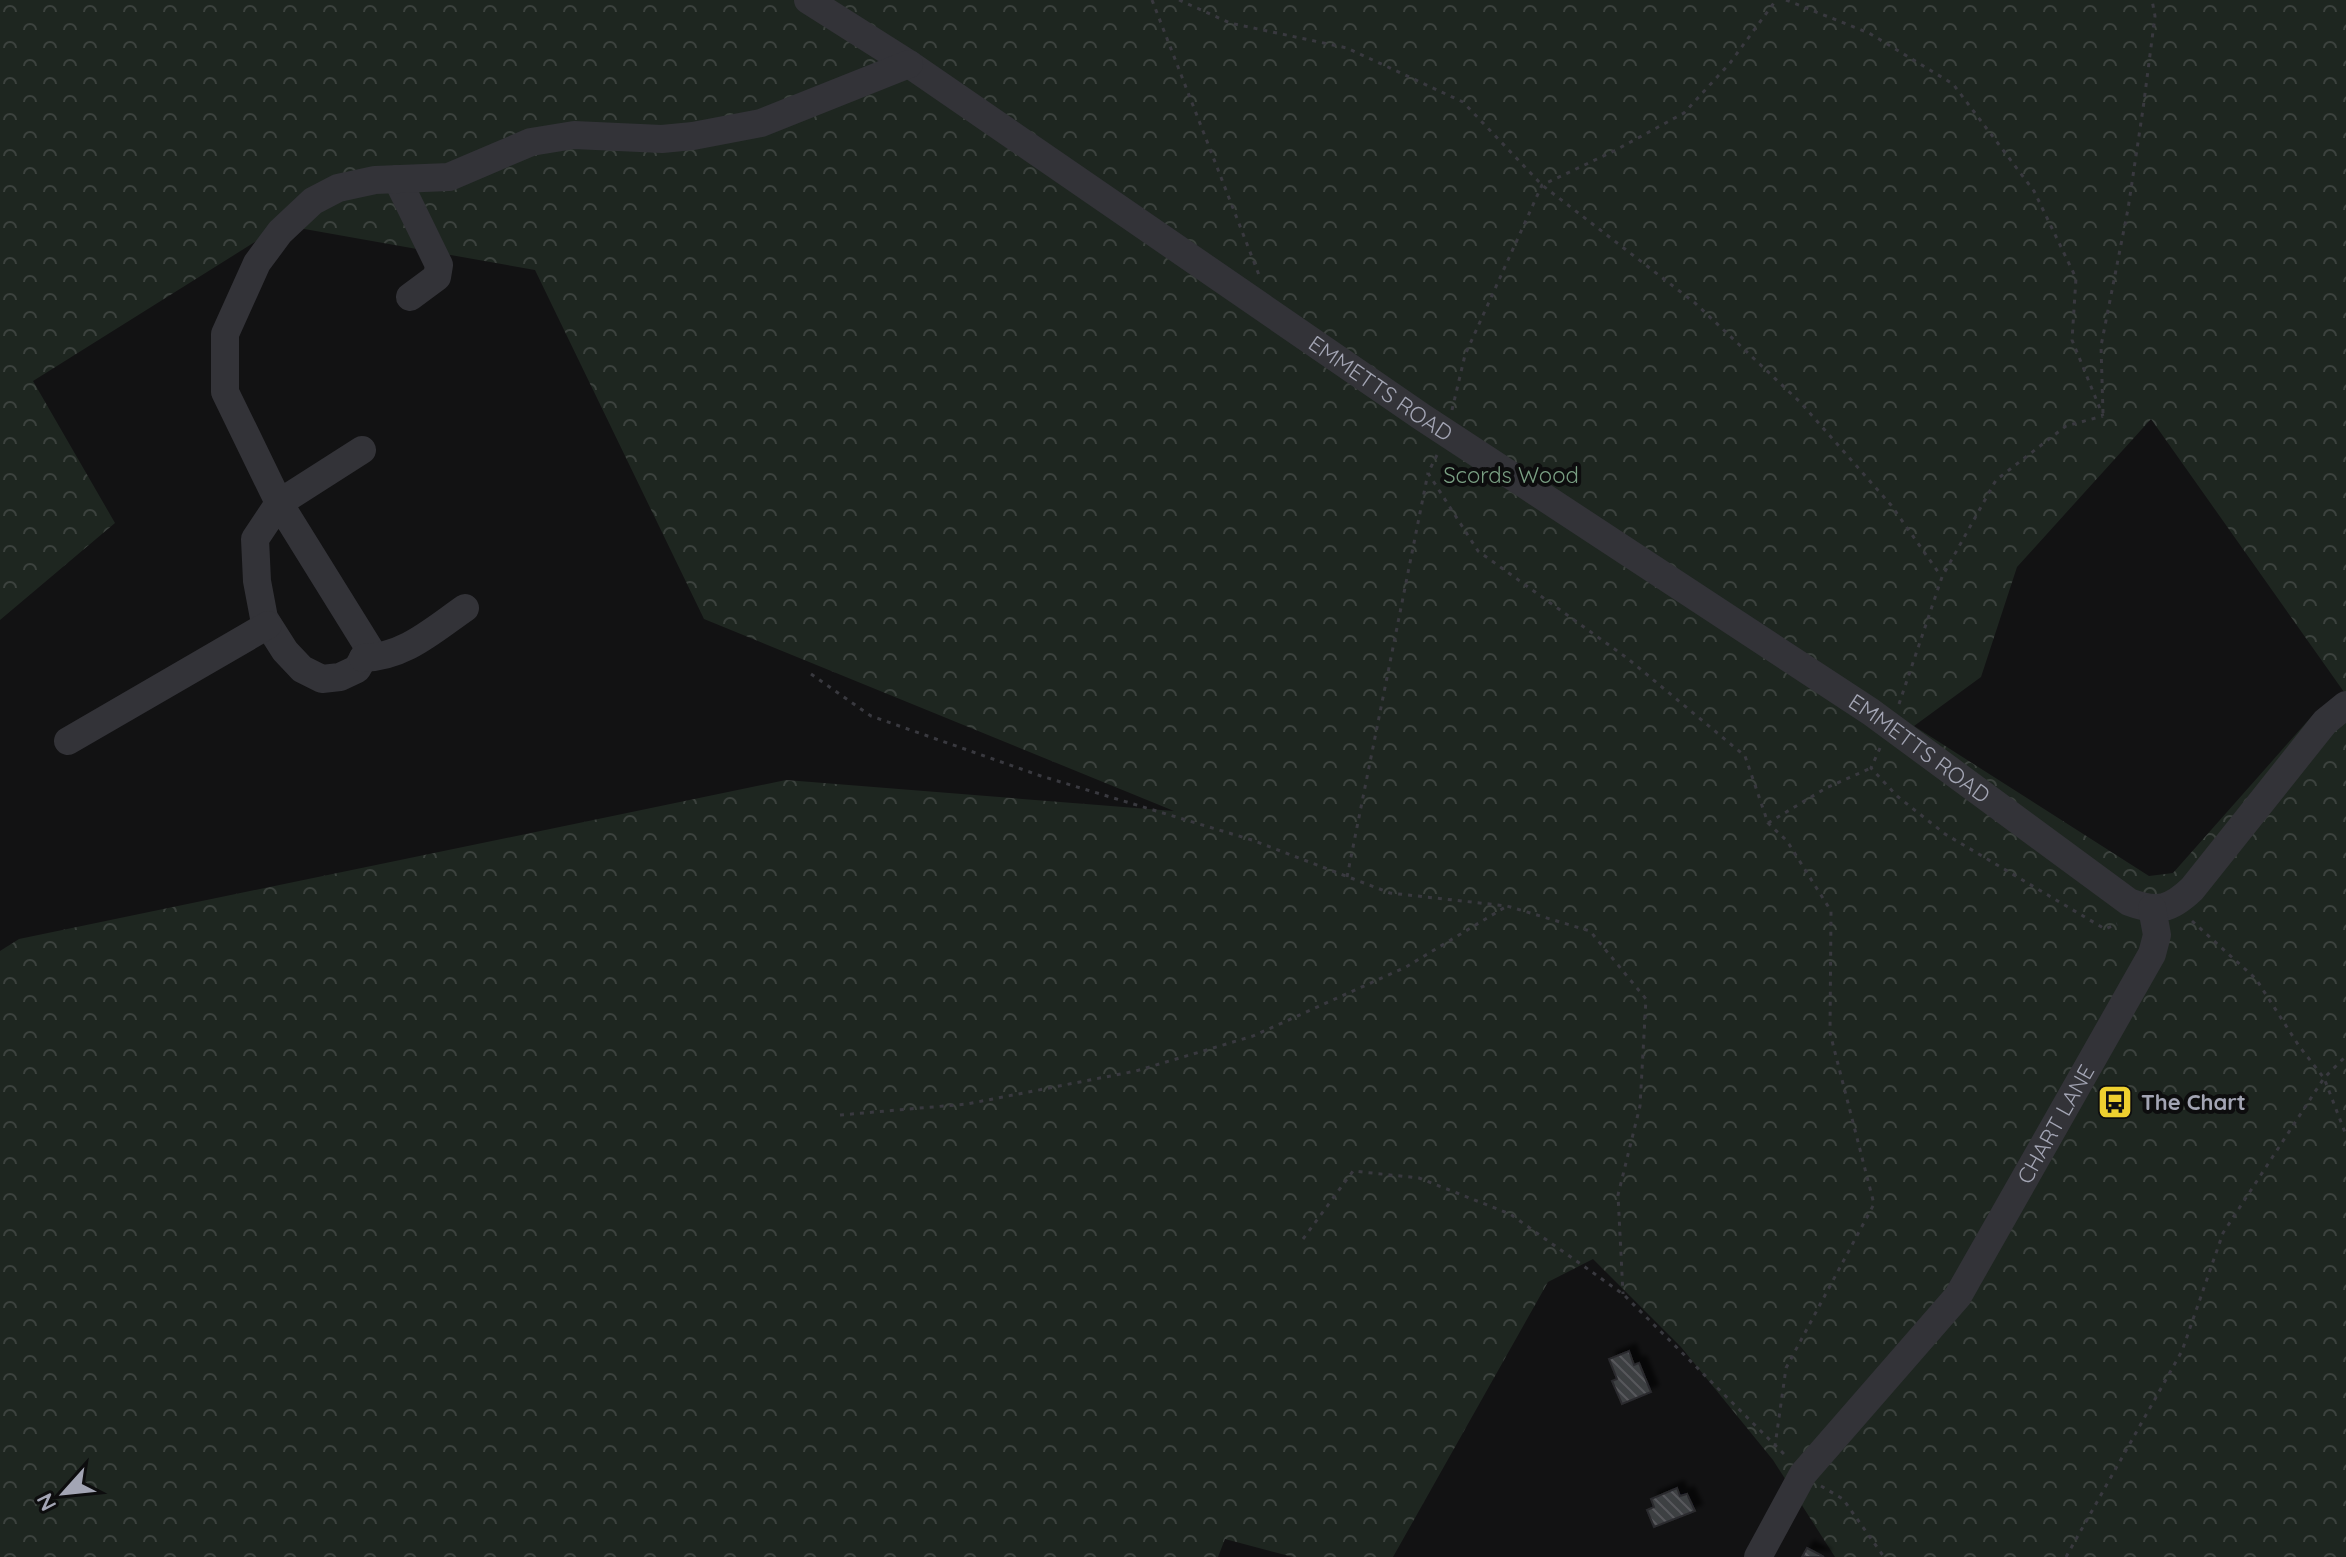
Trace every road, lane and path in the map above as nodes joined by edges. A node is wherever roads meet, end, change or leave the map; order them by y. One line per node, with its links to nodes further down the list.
1 (808, 0): 7 (street, EMMETTS ROAD)
2 (1152, 0): 10 (path)
3 (1179, 0): 9 (path)
4 (1776, 0): 9 (path)
5 (1786, 0): 12 (path)
6 (2152, 0): 12 (path)
7 (909, 64): 8 (street); 13 (street, EMMETTS ROAD)
8 (397, 179): 11 (street); 16 (street)
9 (1542, 185): 13 (path); 17 (path)
10 (1259, 274)
11 (410, 297)
12 (2103, 416): 17 (path)
13 (1446, 433): 15 (path); 23 (street, EMMETTS ROAD)
14 (362, 450): 16 (street)
15 (1428, 473): 26 (path); 27 (path)
16 (279, 503): 19 (street); 20 (street)
17 (1942, 577): 23 (path)
18 (465, 608): 20 (street)
19 (268, 625): 20 (street); 24 (street)
20 (363, 658)
21 (811, 674): 27 (path)
22 (2346, 705): 29 (street)
23 (1891, 726): 25 (path); 29 (street, EMMETTS ROAD)
24 (68, 741)
25 (1871, 768): 26 (path); 29 (path)
26 (1768, 823): 36 (path)
27 (1347, 877): 28 (path)
28 (1507, 906): 33 (path); 36 (path)
29 (2152, 908): 37 (street, CHART LANE)
30 (2182, 912): 32 (path)
31 (2346, 1056): 32 (path)
32 (2324, 1078): 34 (path); 40 (path)
33 (840, 1115)
34 (2346, 1135)
35 (1303, 1239): 36 (path)
36 (1623, 1294)
37 (1803, 1474): 38 (street, CHART LANE); 39 (path)
38 (1758, 1557)
39 (1884, 1557)
40 (2066, 1557)

